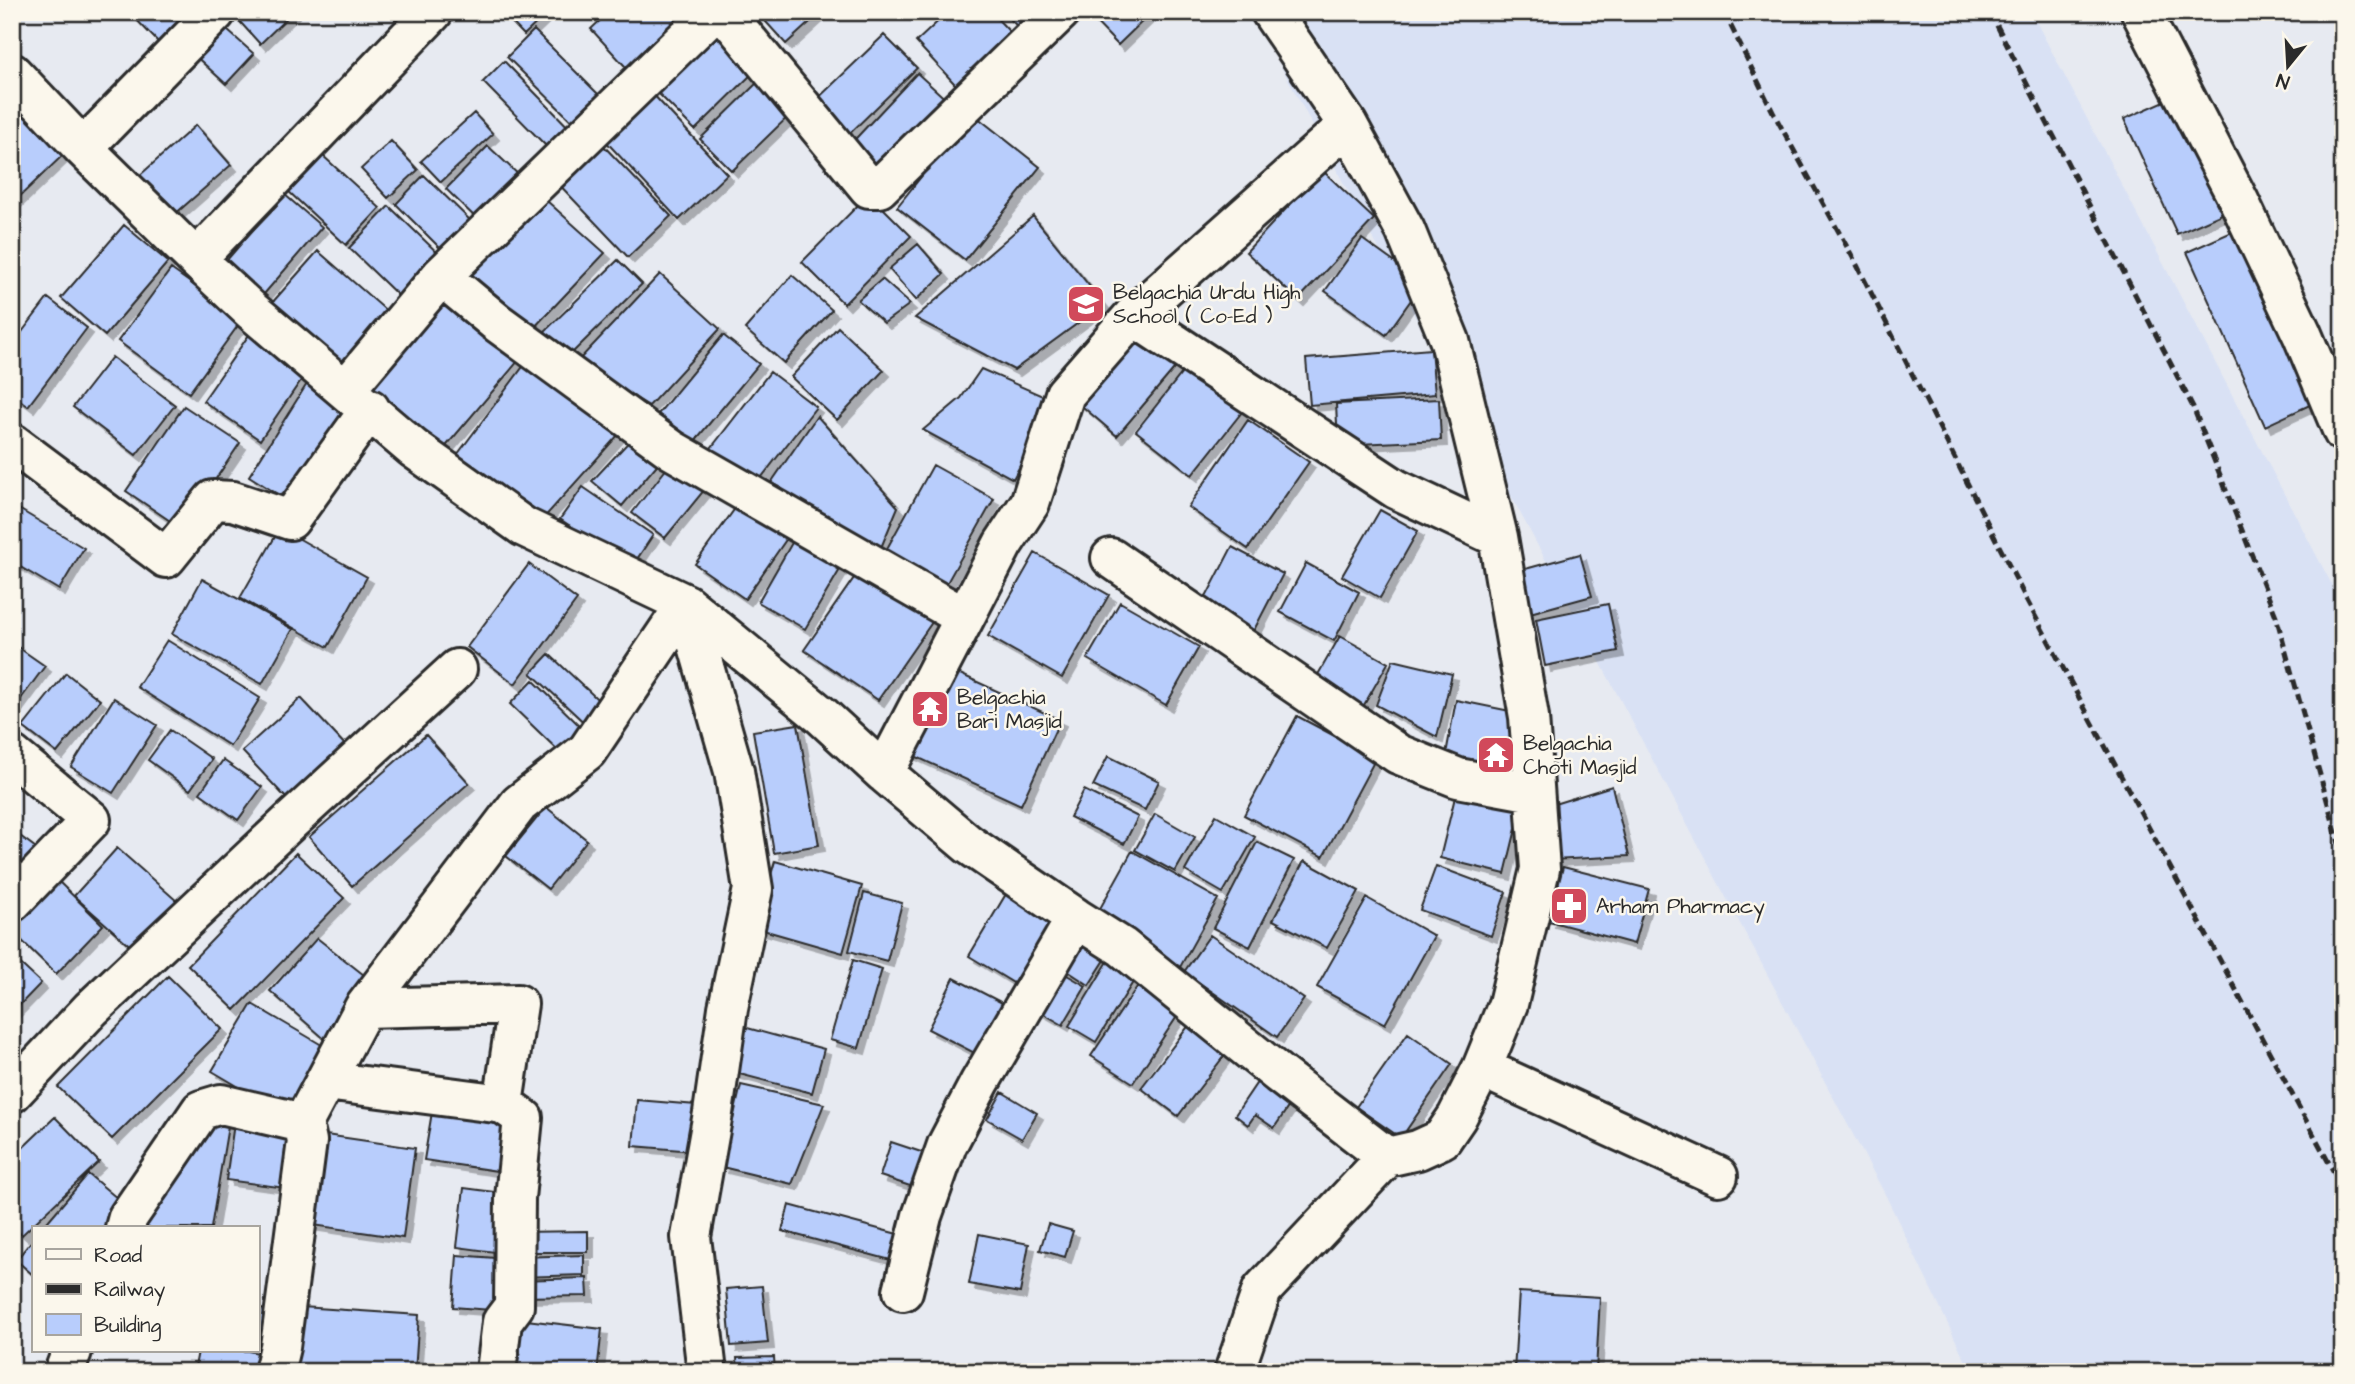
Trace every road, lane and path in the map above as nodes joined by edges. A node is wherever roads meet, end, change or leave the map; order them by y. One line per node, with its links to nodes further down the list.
1 (216, 12): 10 (street)
2 (433, 12): 11 (street)
3 (713, 12): 12 (street)
4 (724, 12): 5 (street)
5 (1059, 12)
6 (1271, 12): 9 (street)
7 (2141, 12): 15 (street)
8 (12, 73): 10 (street)
9 (1348, 125): 13 (street); 17 (street)
10 (83, 148): 11 (street)
11 (196, 258): 14 (street)
12 (441, 276): 14 (street); 20 (street)
13 (1133, 316): 17 (street); 20 (street)
14 (358, 399): 16 (street); 19 (street)
15 (2343, 432)
16 (12, 443)
17 (1498, 537): 24 (street)
18 (1111, 558): 24 (street)
19 (686, 604): 23 (street); 27 (street); 41 (street)
20 (964, 617): 23 (street)
21 (457, 669): 30 (street)
22 (12, 755): 25 (street)
23 (884, 773): 26 (street)
24 (1534, 792): 28 (street)
25 (12, 902)
26 (1076, 918): 33 (street); 36 (street)
27 (364, 1007): 29 (street); 31 (street)
28 (1482, 1068): 33 (street); 34 (street)
29 (326, 1082): 31 (street); 32 (street)
30 (12, 1093)
31 (503, 1104): 40 (street)
32 (303, 1123): 35 (street); 39 (street)
33 (1387, 1157): 42 (street)
34 (1718, 1176)
35 (126, 1226)
36 (903, 1291)
37 (72, 1352): 38 (street)
38 (64, 1372)
39 (274, 1372)
40 (496, 1372)
41 (707, 1372)
42 (1234, 1372)

